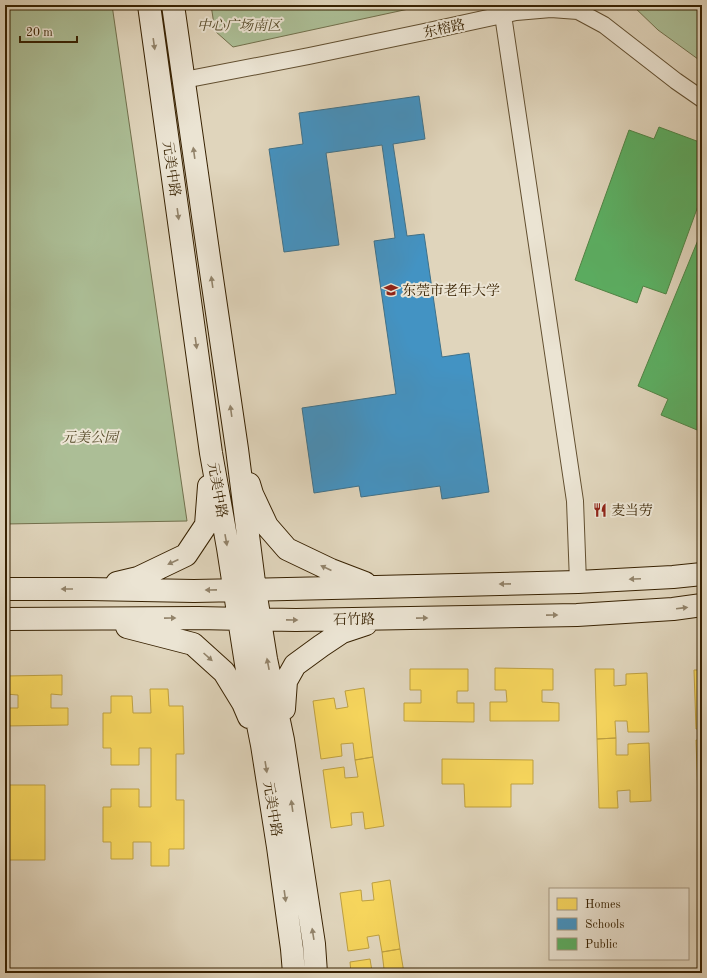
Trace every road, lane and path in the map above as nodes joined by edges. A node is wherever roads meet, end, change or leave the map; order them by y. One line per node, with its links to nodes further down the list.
1 (149, 5): 7 (street, 元美中路, one-way to 7)
2 (173, 5): 4 (street, 元美中路)
3 (503, 15): 4 (street, 东榕路); 5 (street, 东榕路); 9 (street)
4 (184, 80): 6 (street, 元美中路, one-way to 4)
5 (702, 99)
6 (237, 449): 10 (street, one-way to 6); 13 (street, 元美中路)
7 (212, 453): 12 (street, one-way to 12); 13 (street, 元美中路, one-way to 13)
8 (702, 574): 9 (street, one-way to 9)
9 (578, 582): 10 (street, one-way to 10)
10 (376, 587): 13 (street)
11 (5, 589): 12 (street, one-way to 11)
12 (89, 589): 13 (street, one-way to 12)
13 (244, 590): 18 (street, 元美中路)
14 (702, 605): 15 (street, 石竹路, one-way to 14)
15 (382, 618): 18 (street, 石竹路, one-way to 15); 19 (street)
16 (5, 619): 17 (street, 石竹路)
17 (93, 619): 18 (street, 石竹路, one-way to 18); 19 (street, one-way to 19)
18 (249, 619): 19 (street, 元美中路)
19 (273, 743): 20 (street, 元美中路, one-way to 20); 21 (street, 元美中路, one-way to 19)
20 (294, 973)
21 (316, 973)

